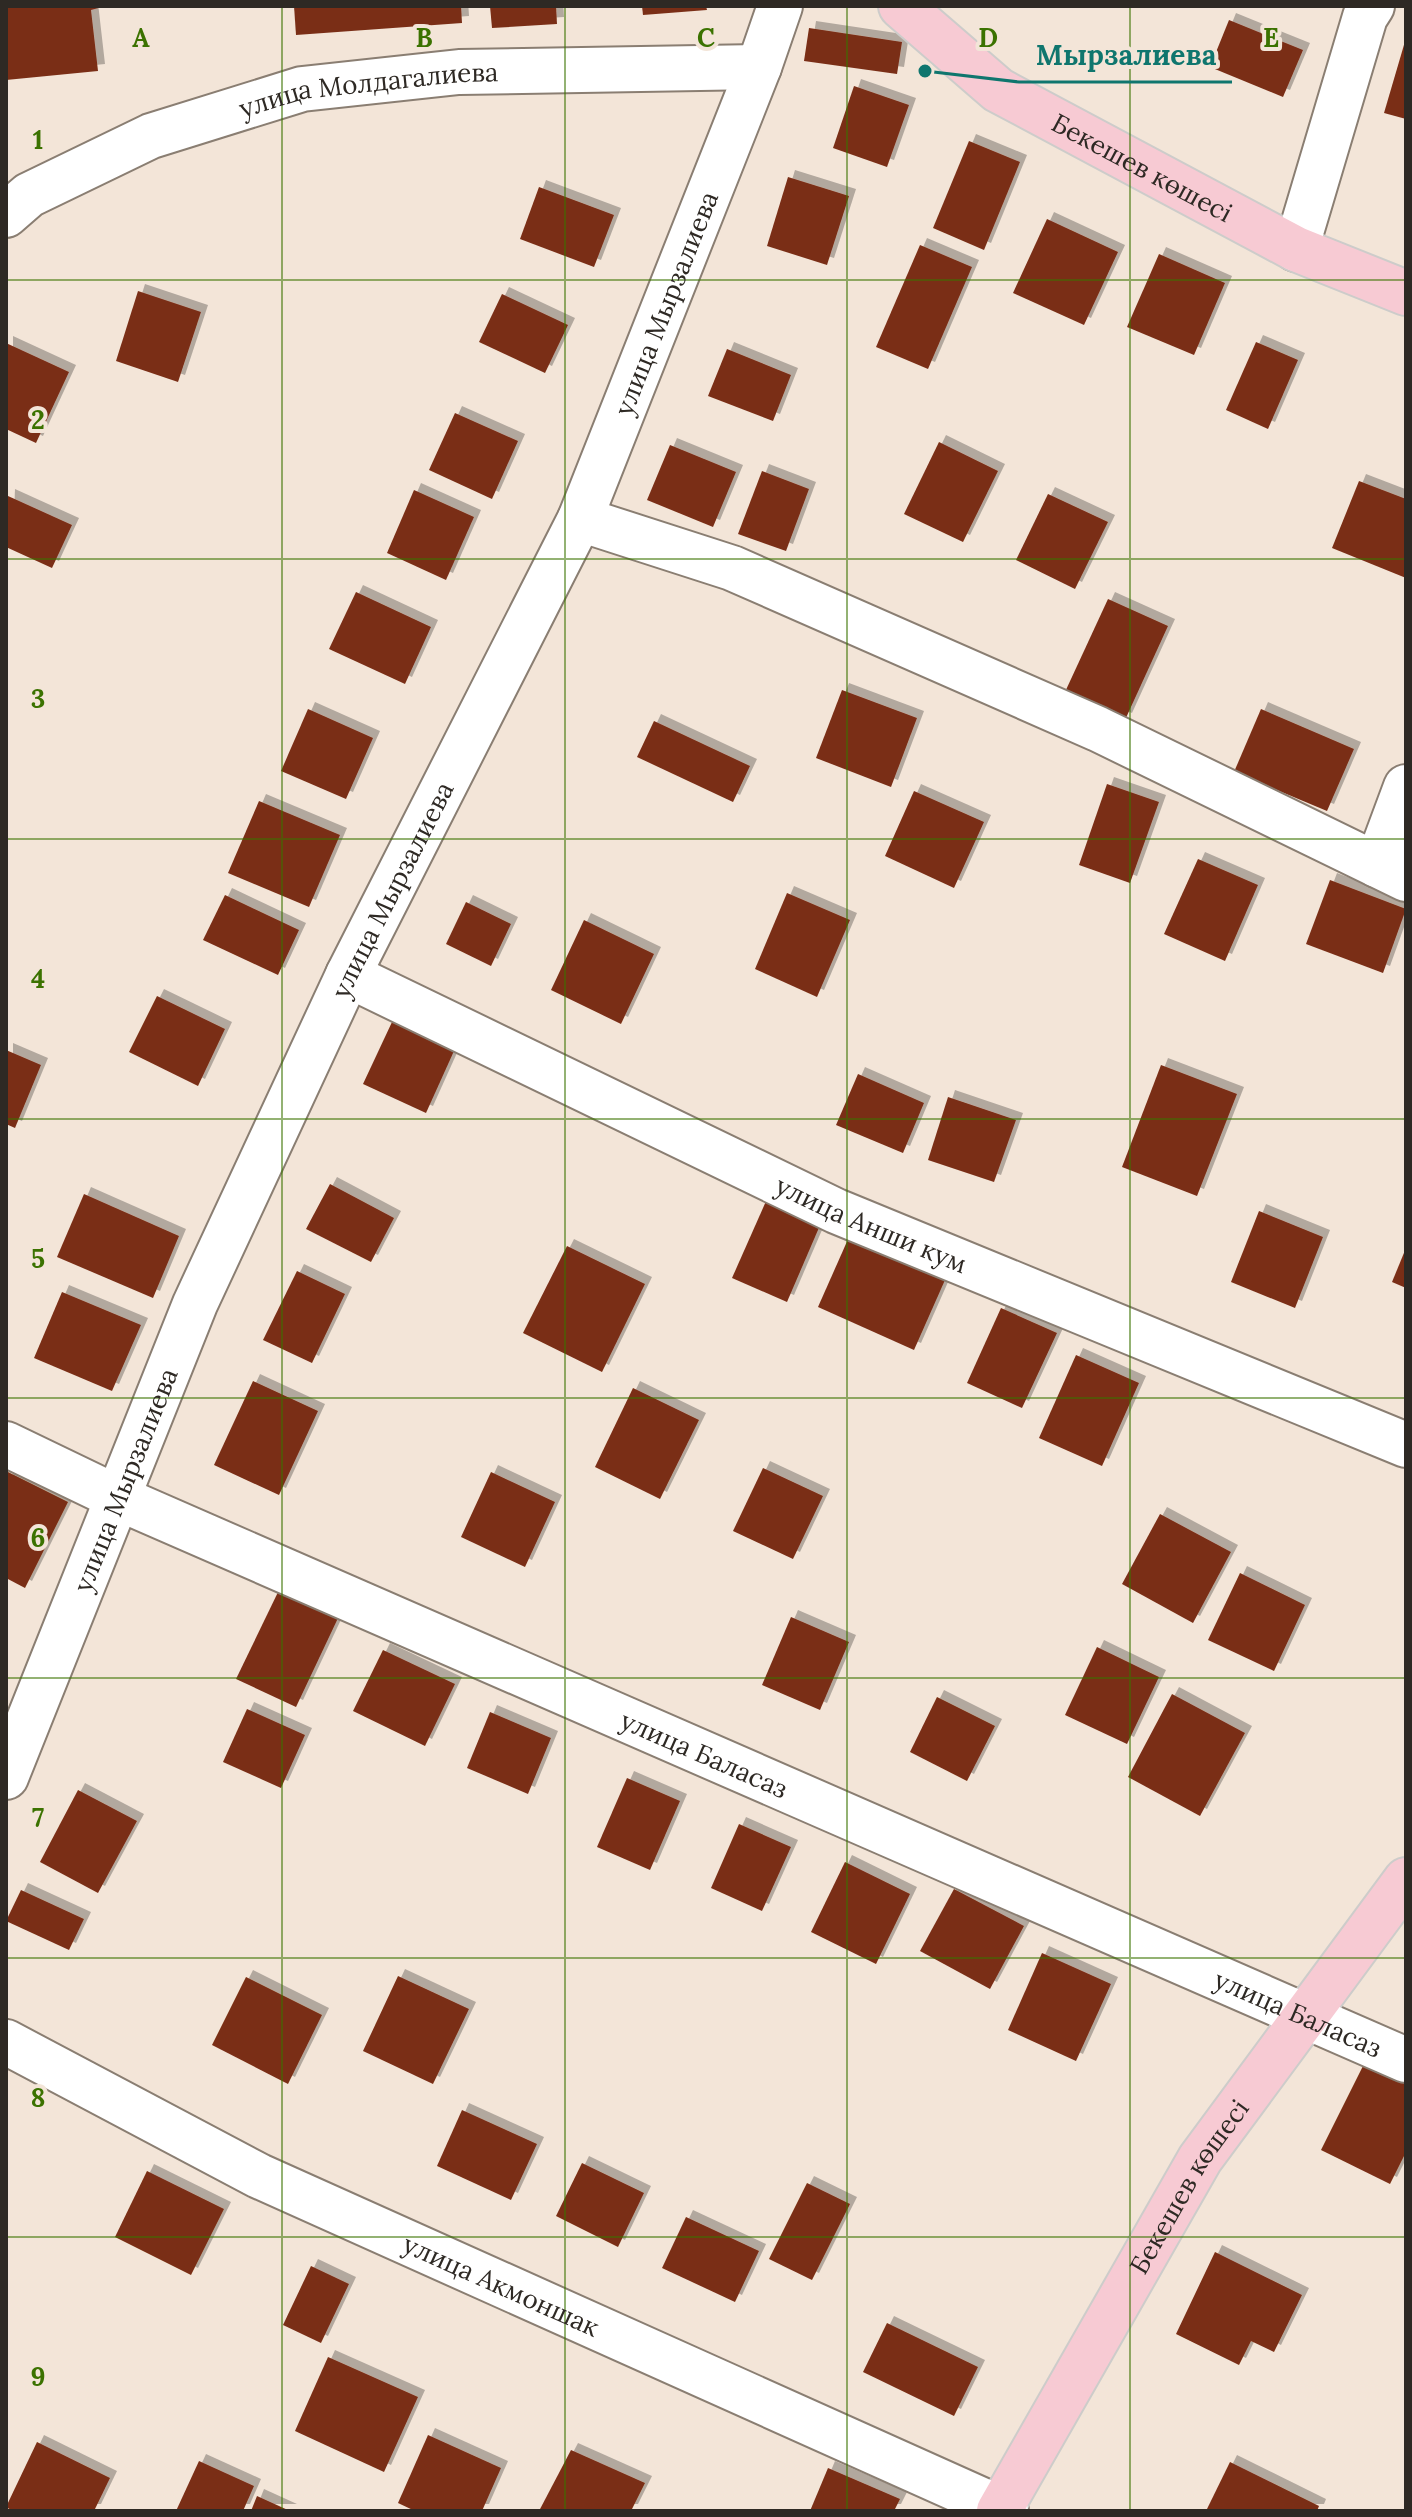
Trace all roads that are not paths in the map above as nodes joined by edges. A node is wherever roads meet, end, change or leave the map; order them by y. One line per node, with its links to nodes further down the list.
1 (780, 6): 4 (street, улица Мырзалиева)
2 (901, 6): 6 (main road, Бекешев көшесі)
3 (1372, 6): 6 (street)
4 (759, 67): 5 (street, улица Молдагалиева); 8 (street, улица Мырзалиева)
5 (6, 215)
6 (1296, 249): 7 (main road, Бекешев көшесі)
7 (1406, 293)
8 (580, 519): 10 (street); 11 (street, улица Мырзалиева)
9 (1406, 787): 10 (street)
10 (1392, 872)
11 (348, 975): 13 (street, улица Анши кум); 14 (street, улица Мырзалиева)
12 (6, 1444): 14 (street, улица Баласаз)
13 (1406, 1445)
14 (116, 1497): 15 (street, улица Мырзалиева); 17 (street, улица Баласаз)
15 (6, 1777)
16 (1406, 1880): 17 (main road, Бекешев көшесі)
17 (1304, 2014): 19 (street, улица Баласаз); 20 (main road, Бекешев көшесі)
18 (6, 2042): 20 (street, улица Акмоншак)
19 (1406, 2060)
20 (1002, 2510)

